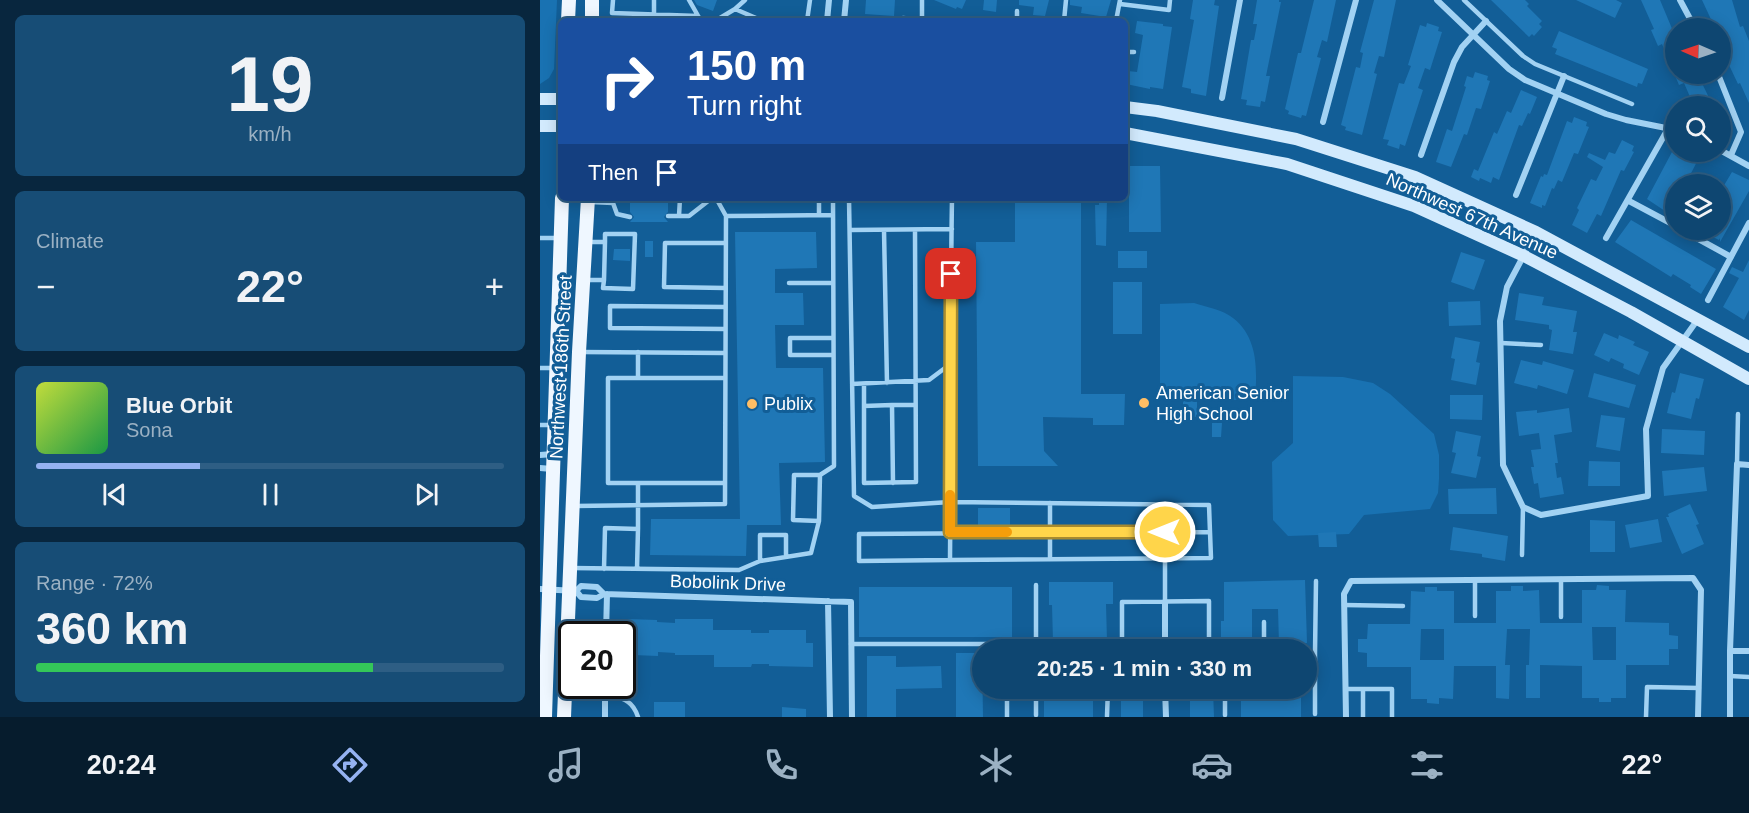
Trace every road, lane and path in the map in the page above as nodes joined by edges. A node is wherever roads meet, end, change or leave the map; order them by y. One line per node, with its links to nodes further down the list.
1 (569, 0): 23 (main road)
2 (592, 0): 24 (main road)
3 (613, 0): 21 (lane)
4 (654, 0): 21 (lane)
5 (689, 0): 25 (lane)
6 (745, 0): 19 (lane)
7 (810, 0): 29 (lane)
8 (829, 0): 30 (street)
9 (846, 0): 31 (street)
10 (922, 0): 32 (lane)
11 (1066, 0): 34 (lane)
12 (1170, 0): 18 (lane)
13 (1239, 0): 43 (street)
14 (1356, 0): 49 (street)
15 (1437, 0): 38 (street)
16 (1464, 0): 37 (lane)
17 (1680, 0): 36 (street)
18 (1120, 2): 35 (lane)
19 (735, 9): 22 (lane); 28 (lane)
20 (1017, 10): 33 (lane)
21 (654, 14): 25 (lane)
22 (725, 15): 26 (lane); 27 (lane)
23 (568, 18)
24 (592, 18)
25 (699, 18)
26 (720, 18)
27 (726, 18)
28 (756, 18)
29 (807, 18)
30 (827, 18)
31 (844, 18)
32 (922, 18)
33 (1017, 18)
34 (1064, 18)
35 (1117, 18)
36 (1690, 18)
37 (1486, 21): 38 (street); 41 (lane)
38 (1473, 34): 42 (street); 55 (street)
39 (1128, 52): 40 (lane)
40 (1134, 52)
41 (1564, 76): 42 (street); 46 (lane)
42 (1557, 94): 52 (street); 58 (street)
43 (1222, 98)
44 (540, 99): 45 (main road)
45 (558, 99)
46 (1632, 104)
47 (1128, 107): 82 (main road, Northwest 67th Avenue)
48 (1731, 107): 56 (street)
49 (1323, 122)
50 (540, 126): 51 (main road)
51 (558, 126)
52 (1665, 127)
53 (1128, 134): 90 (main road, Northwest 67th Avenue)
54 (1665, 140): 69 (street)
55 (1421, 155)
56 (1731, 155): 57 (street)
57 (1749, 166)
58 (1516, 195)
59 (562, 201): 84 (main road, Northwest 186th Street)
60 (587, 201): 87 (main road, Northwest 186th Street)
61 (613, 201): 75 (lane)
62 (680, 201): 73 (lane)
63 (708, 201): 73 (lane)
64 (718, 201): 74 (lane)
65 (819, 201): 70 (lane)
66 (832, 201): 71 (lane)
67 (849, 201): 78 (lane)
68 (952, 201): 81 (lane)
69 (1629, 201): 76 (street); 85 (street)
70 (819, 215): 71 (lane); 74 (lane)
71 (833, 215): 95 (lane)
72 (668, 216): 73 (lane)
73 (680, 216)
74 (726, 216): 89 (lane)
75 (630, 217)
76 (1665, 220)
77 (1749, 223): 91 (street)
78 (850, 230): 79 (lane); 118 (lane)
79 (884, 230): 80 (lane); 117 (lane)
80 (915, 230): 81 (lane); 116 (lane)
81 (952, 230): 110 (lane)
82 (1536, 232): 90 (street); 99 (main road, Northwest 67th Avenue)
83 (540, 238): 84 (lane)
84 (560, 238): 112 (main road, Northwest 186th Street)
85 (1606, 238)
86 (1700, 240): 91 (street)
87 (585, 242): 88 (lane); 92 (main road, Northwest 186th Street)
88 (605, 242): 93 (lane); 93 (lane)
89 (725, 243): 96 (lane); 96 (lane)
90 (1524, 256): 102 (main road, Northwest 67th Avenue); 103 (street)
91 (1731, 257): 97 (street)
92 (583, 279): 93 (lane); 106 (main road, Northwest 186th Street)
93 (604, 280)
94 (789, 283): 95 (lane)
95 (833, 283): 101 (lane)
96 (725, 288): 98 (lane)
97 (1708, 300)
98 (725, 307): 100 (lane); 100 (lane)
99 (1698, 319): 102 (street); 105 (main road, Northwest 67th Avenue)
100 (725, 329): 108 (lane)
101 (833, 338): 109 (lane); 109 (lane)
102 (1681, 341): 115 (main road, Northwest 67th Avenue); 139 (street)
103 (1501, 343): 104 (lane); 139 (street)
104 (1541, 345)
105 (1749, 347)
106 (579, 352): 107 (lane); 112 (main road); 138 (main road, Northwest 186th Street)
107 (638, 352): 108 (lane); 113 (lane)
108 (725, 353): 114 (lane)
109 (833, 355): 130 (lane)
110 (949, 364): 116 (lane); 134 (lane)
111 (540, 368): 112 (lane)
112 (556, 368): 125 (main road, Northwest 186th Street)
113 (638, 378): 114 (lane); 131 (lane)
114 (725, 378): 132 (lane)
115 (1749, 379)
116 (915, 381): 117 (lane); 121 (lane)
117 (887, 382): 119 (lane)
118 (852, 384): 119 (lane); 134 (lane)
119 (864, 384): 122 (lane)
120 (892, 405): 121 (lane); 122 (lane); 133 (lane)
121 (915, 405): 133 (lane)
122 (864, 406): 133 (lane)
123 (1738, 414): 127 (lane)
124 (540, 425): 125 (lane)
125 (555, 425): 126 (main road, Northwest 186th Street)
126 (546, 454): 129 (main road, Northwest 186th Street)
127 (1737, 464): 128 (street); 178 (street)
128 (1749, 465)
129 (546, 468): 159 (main road, Northwest 186th Street)
130 (820, 476): 140 (lane); 140 (lane)
131 (638, 483): 132 (lane); 137 (lane)
132 (725, 483): 137 (lane)
133 (893, 483)
134 (951, 502): 135 (lane); 142 (lane)
135 (1050, 503): 136 (lane); 143 (lane)
136 (1165, 504): 144 (lane); 145 (lane)
137 (638, 505): 138 (lane); 141 (lane)
138 (573, 506): 152 (main road, Northwest 186th Street)
139 (1522, 507): 147 (lane)
140 (819, 521): 146 (lane)
141 (638, 529): 153 (lane); 154 (lane)
142 (950, 532): 143 (lane); 150 (lane); 150 (lane)
143 (1050, 532): 144 (lane); 148 (lane)
144 (1165, 532): 145 (lane); 149 (lane)
145 (1210, 532): 149 (lane)
146 (786, 555): 151 (lane); 151 (lane)
147 (1521, 555)
148 (1050, 559): 149 (lane); 150 (lane)
149 (1165, 559): 163 (lane)
150 (950, 560)
151 (760, 561): 154 (lane)
152 (569, 568): 153 (lane); 160 (main road, Northwest 186th Street)
153 (604, 569): 154 (lane)
154 (637, 569)
155 (1561, 579): 156 (street); 167 (lane); 183 (street)
156 (1475, 580): 164 (street); 166 (lane)
157 (1316, 581): 175 (lane)
158 (1036, 585): 170 (lane)
159 (545, 589): 160 (street, Bobolink Drive); 197 (main road, Northwest 186th Street)
160 (573, 591): 161 (street, Bobolink Drive); 161 (street, Bobolink Drive); 198 (main road, Northwest 186th Street)
161 (605, 594): 162 (street, Bobolink Drive); 168 (street)
162 (828, 601): 176 (street, Bobolink Drive); 201 (street)
163 (1165, 602): 171 (lane); 172 (street); 173 (lane)
164 (1344, 605): 165 (lane); 184 (street)
165 (1403, 606)
166 (1475, 616)
167 (1561, 616)
168 (606, 621)
169 (1264, 622): 174 (lane)
170 (1035, 639)
171 (1122, 639)
172 (1165, 639)
173 (1209, 639)
174 (1264, 639)
175 (1315, 639)
176 (851, 644): 177 (lane); 202 (street)
177 (972, 644)
178 (1730, 651): 179 (street); 180 (street)
179 (1749, 651)
180 (1730, 676): 181 (lane); 210 (street)
181 (1749, 677)
182 (1363, 688): 184 (lane); 206 (lane); 207 (lane)
183 (1699, 688): 208 (lane); 209 (street)
184 (1346, 689): 205 (street)
185 (605, 699): 199 (street)
186 (623, 699): 200 (lane)
187 (1007, 699): 203 (lane)
188 (1036, 699): 195 (lane)
189 (1108, 699): 196 (lane)
190 (1166, 699): 204 (street)
191 (1225, 699): 194 (lane)
192 (1315, 699): 193 (lane)
193 (1315, 714)
194 (1225, 715)
195 (1036, 716)
196 (1107, 716)
197 (545, 717)
198 (564, 717)
199 (604, 717)
200 (638, 717)
201 (830, 717)
202 (852, 717)
203 (1007, 717)
204 (1166, 717)
205 (1346, 717)
206 (1363, 717)
207 (1392, 717)
208 (1646, 717)
209 (1698, 717)
210 (1730, 717)

